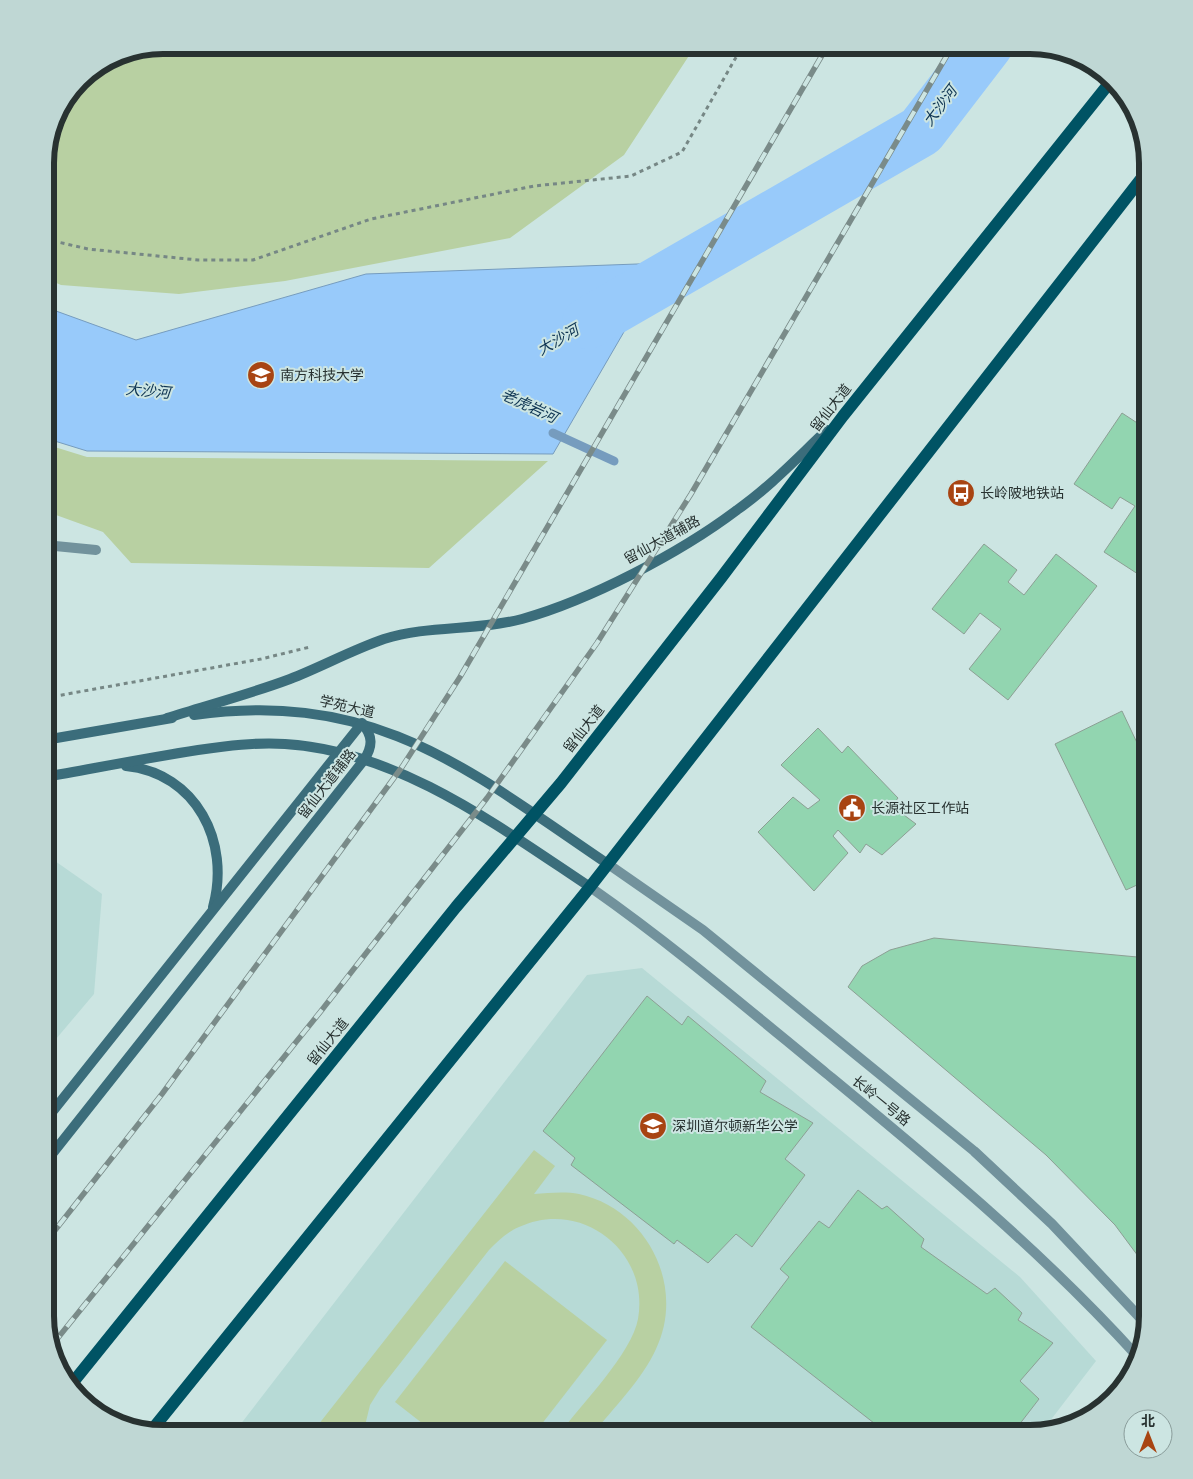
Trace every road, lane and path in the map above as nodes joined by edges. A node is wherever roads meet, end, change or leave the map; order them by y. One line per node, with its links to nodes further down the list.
1 (738, 54): 4 (path)
2 (1107, 86): 5 (main road, 留仙大道)
3 (1139, 182): 19 (main road)
4 (54, 241)
5 (842, 416): 10 (main road, 留仙大道辅路); 17 (main road, 留仙大道)
6 (54, 547): 7 (street)
7 (96, 550)
8 (314, 646): 9 (path)
9 (54, 696)
10 (167, 718): 11 (main road, 学苑大道); 12 (main road, 学苑大道)
11 (362, 723): 13 (main road, 留仙大道辅路); 14 (main road, 留仙大道辅路); 17 (main road, 学苑大道)
12 (54, 738)
13 (338, 753): 14 (main road); 15 (main road); 21 (main road, 留仙大道辅路)
14 (364, 760): 18 (main road); 23 (main road, 留仙大道辅路)
15 (107, 766): 16 (main road); 21 (main road)
16 (54, 775)
17 (534, 814): 18 (main road, 留仙大道); 19 (main road, 学苑大道)
18 (515, 838): 20 (main road); 26 (main road, 留仙大道)
19 (608, 864): 20 (main road); 24 (street, 长岭一号路)
20 (590, 887): 25 (street, 长岭一号路); 27 (main road)
21 (212, 911): 22 (main road, 留仙大道辅路)
22 (54, 1110)
23 (54, 1152)
24 (1139, 1317)
25 (1134, 1351)
26 (75, 1380)
27 (156, 1425)

